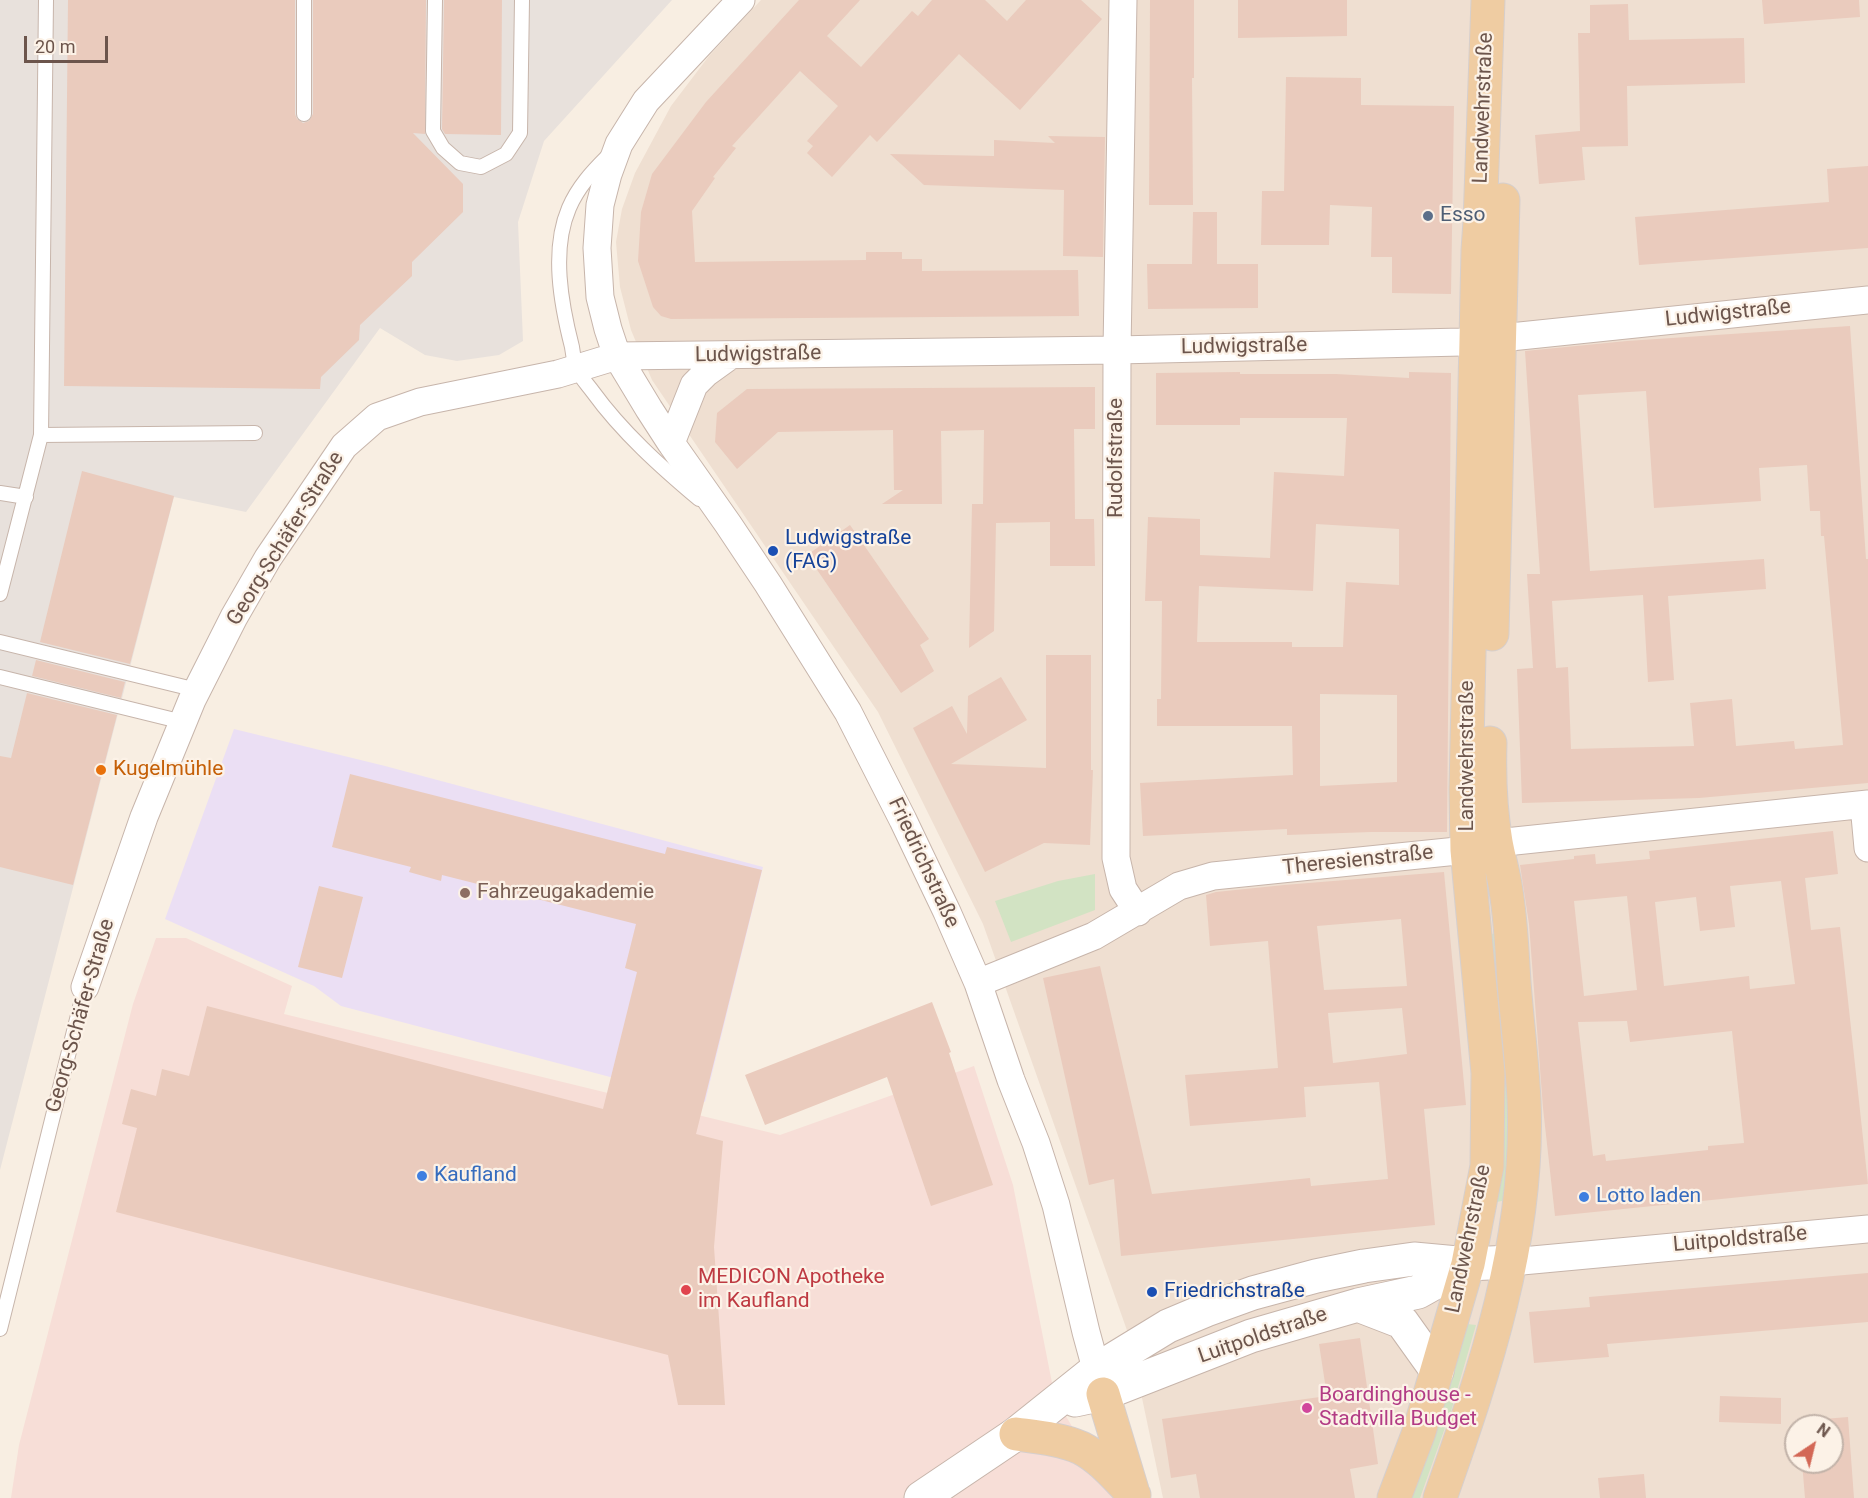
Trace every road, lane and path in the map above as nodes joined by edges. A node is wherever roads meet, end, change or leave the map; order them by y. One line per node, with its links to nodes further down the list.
1 (46, 0): 18 (lane)
2 (304, 0): 9 (lane)
3 (435, 0): 4 (lane)
4 (522, 0)
5 (741, 0): 10 (street)
6 (1123, 0): 13 (street, Rudolfstraße)
7 (1488, 0): 12 (main road, Landwehrstraße)
8 (1508, 0): 12 (main road, Landwehrstraße)
9 (304, 114)
10 (619, 144): 15 (street); 16 (lane)
11 (1868, 300): 12 (street, Ludwigstraße)
12 (1488, 339): 13 (street, Ludwigstraße); 29 (main road, Landwehrstraße)
13 (1117, 350): 14 (street, Ludwigstraße); 31 (street, Rudolfstraße)
14 (731, 356): 15 (street, Ludwigstraße); 19 (street)
15 (617, 357): 16 (street, Georg-Schäfer-Straße); 19 (street, Friedrichstraße)
16 (577, 369): 22 (lane); 26 (street, Georg-Schäfer-Straße)
17 (255, 433): 18 (lane)
18 (40, 435): 21 (lane)
19 (671, 443): 22 (street, Friedrichstraße)
20 (0, 493): 21 (lane)
21 (26, 497): 23 (lane)
22 (728, 524): 32 (street, Friedrichstraße)
23 (0, 594)
24 (0, 642): 26 (lane)
25 (0, 677): 27 (lane)
26 (197, 690): 27 (street, Georg-Schäfer-Straße)
27 (183, 722): 33 (street, Georg-Schäfer-Straße)
28 (1866, 805): 29 (street, Theresienstraße); 30 (street)
29 (1482, 846): 31 (street, Theresienstraße); 35 (main road, Landwehrstraße); 36 (main road, Landwehrstraße)
30 (1868, 848)
31 (1138, 912): 32 (street, Theresienstraße)
32 (978, 983): 40 (street, Friedrichstraße)
33 (85, 987): 38 (lane, Georg-Schäfer-Straße)
34 (1868, 1229): 35 (street, Luitpoldstraße)
35 (1510, 1262): 36 (street, Luitpoldstraße); 45 (main road, Landwehrstraße)
36 (1468, 1264): 37 (street, Luitpoldstraße); 39 (main road, Landwehrstraße); 40 (street, Luitpoldstraße)
37 (1358, 1305): 39 (street); 40 (street, Luitpoldstraße)
38 (0, 1329)
39 (1437, 1371): 44 (main road, Landwehrstraße)
40 (1099, 1382): 41 (street, Luitpoldstraße); 42 (main road)
41 (1016, 1434): 42 (main road); 43 (street, Luitpoldstraße)
42 (1134, 1496)
43 (921, 1498)
44 (1394, 1498)
45 (1440, 1498)

